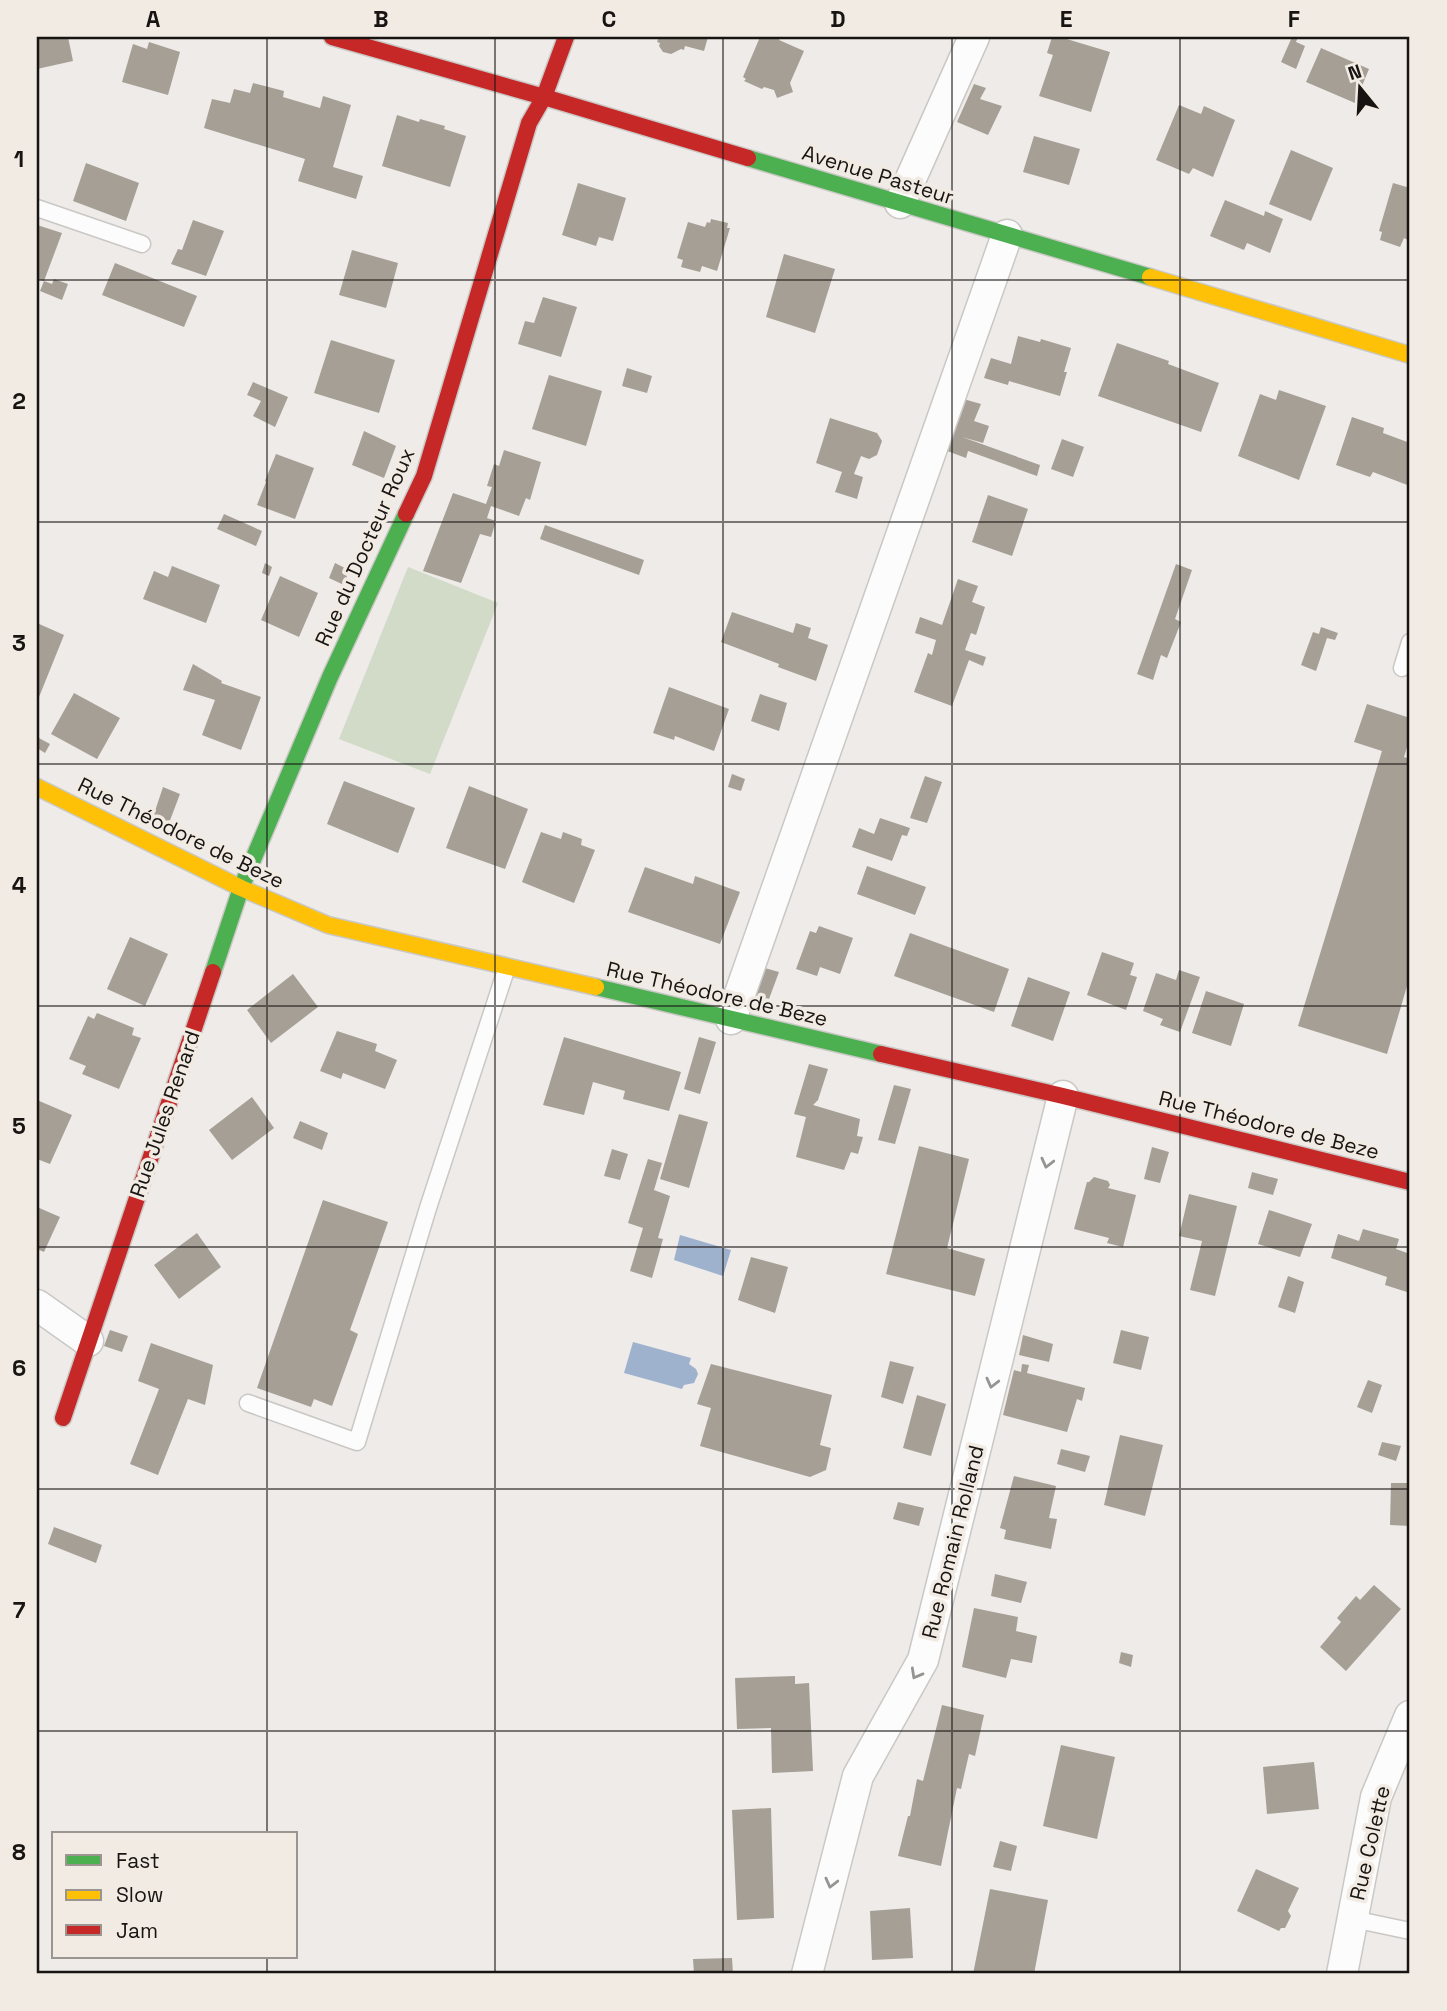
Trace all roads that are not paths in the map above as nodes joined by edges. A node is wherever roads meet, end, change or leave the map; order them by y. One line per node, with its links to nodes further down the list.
1 (332, 37): 4 (street, Avenue Pasteur)
2 (566, 37): 4 (street, Rue du Docteur Roux)
3 (974, 37): 5 (street)
4 (544, 97): 5 (street, Avenue Pasteur); 13 (street, Rue du Docteur Roux)
5 (901, 203): 7 (street, Avenue Pasteur)
6 (37, 208): 8 (lane)
7 (1007, 235): 9 (street, Avenue Pasteur); 15 (street)
8 (142, 244)
9 (1410, 355)
10 (1410, 642): 11 (lane)
11 (1402, 668)
12 (37, 787): 13 (street, Rue Théodore de Beze)
13 (241, 888): 14 (street, Rue Théodore de Beze); 19 (street, Rue Jules Renard)
14 (507, 967): 15 (street, Rue Théodore de Beze); 20 (lane)
15 (731, 1019): 16 (street, Rue Théodore de Beze)
16 (1063, 1096): 17 (street, Rue Théodore de Beze); 25 (street, Rue Romain Rolland, one-way to 25)
17 (1410, 1182)
18 (37, 1305): 19 (street)
19 (89, 1341): 21 (street, Rue Jules Renard)
20 (248, 1403)
21 (63, 1418)
22 (1410, 1716): 23 (street, Rue Colette)
23 (1353, 1919): 24 (lane); 26 (street, Rue Colette)
24 (1410, 1931)
25 (807, 1974)
26 (1342, 1974)

